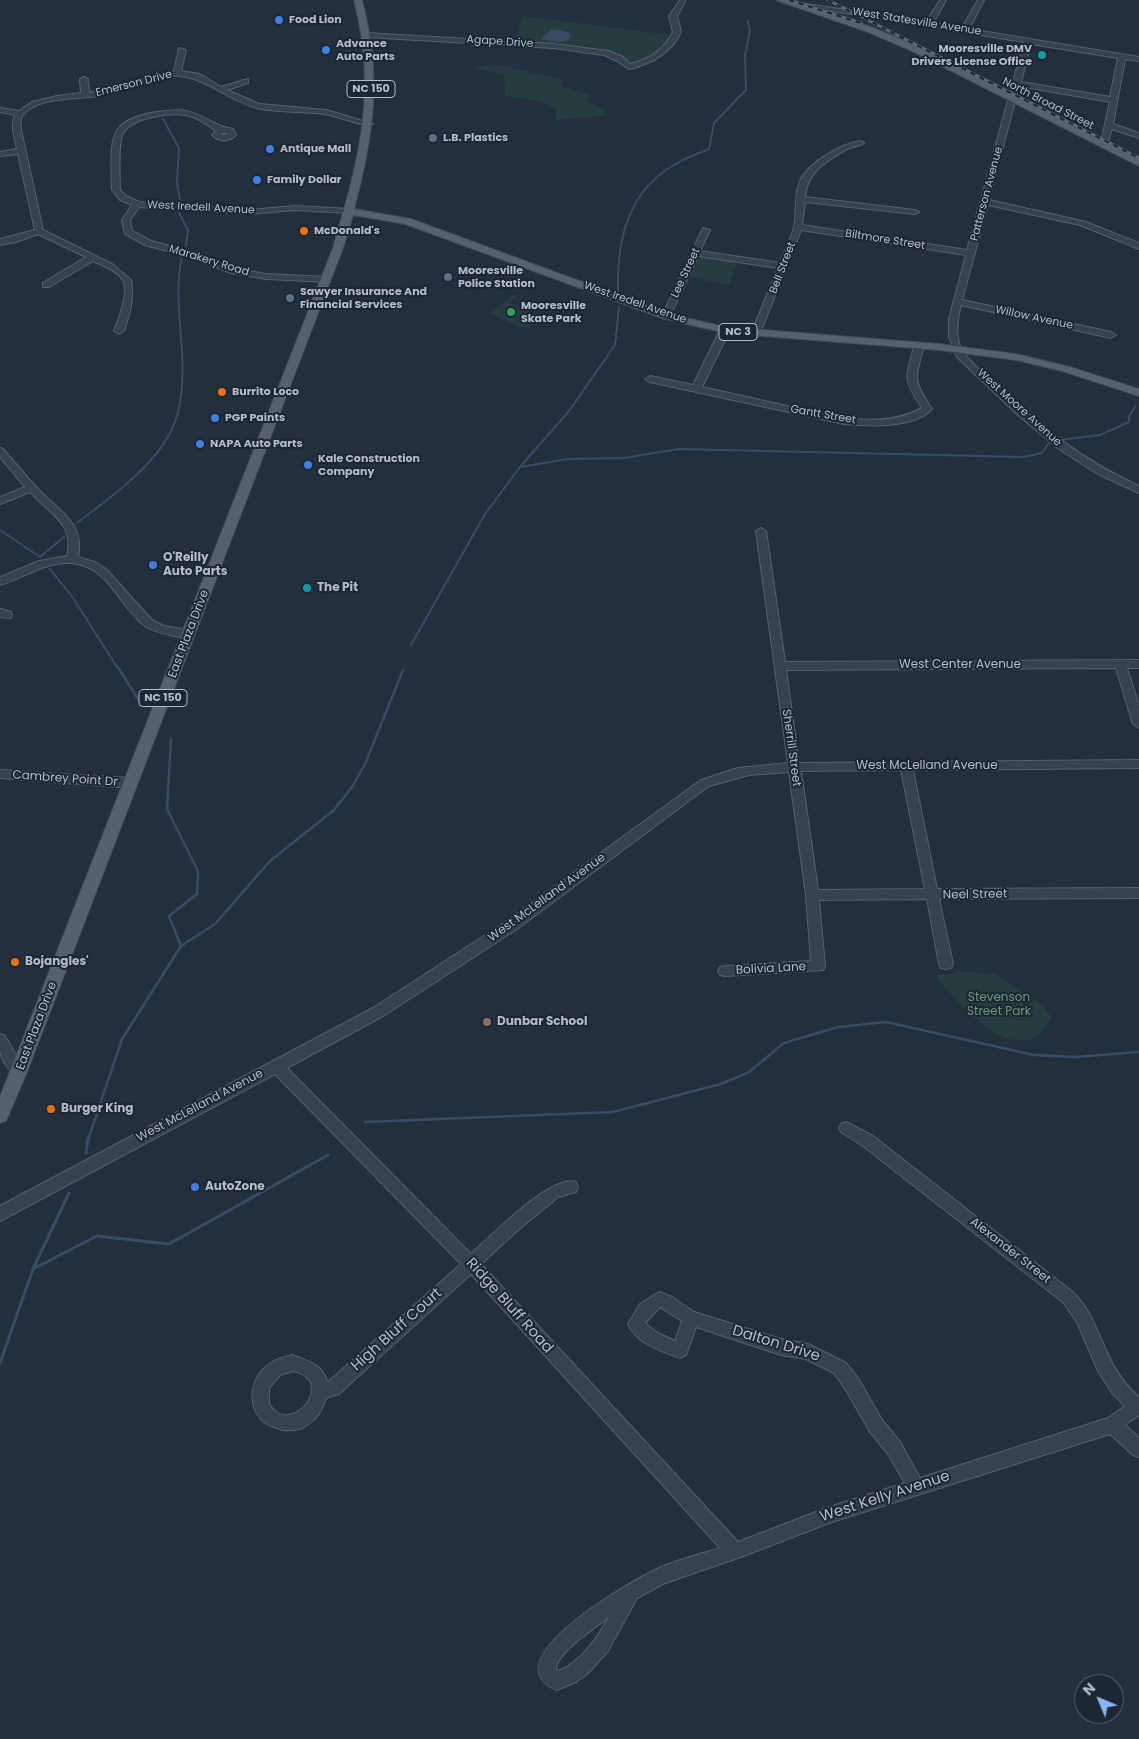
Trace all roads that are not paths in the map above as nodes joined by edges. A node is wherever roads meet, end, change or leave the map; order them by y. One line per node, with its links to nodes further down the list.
1 (358, 0): 12 (main road, East Plaza Drive / NC 150)
2 (683, 0): 12 (street, Agape Drive)
3 (781, 0): 8 (street, West Statesville Avenue); 23 (main road, North Broad Street)
4 (807, 0): 8 (street)
5 (837, 0): 9 (street)
6 (943, 0): 10 (street)
7 (980, 0): 11 (street)
8 (831, 8): 9 (street, West Statesville Avenue)
9 (863, 14): 10 (street, West Statesville Avenue)
10 (929, 24): 11 (street, West Statesville Avenue)
11 (965, 30): 13 (street, West Statesville Avenue)
12 (366, 35): 27 (main road, East Plaza Drive / NC 150)
13 (1028, 40): 15 (street, West Statesville Avenue); 20 (street, Patterson Avenue)
14 (182, 50): 17 (street)
15 (1122, 55): 16 (street, West Statesville Avenue); 24 (street)
16 (1139, 59)
17 (177, 73): 21 (street, Emerson Drive); 22 (street, Emerson Drive)
18 (84, 79): 22 (street)
19 (245, 81): 21 (street)
20 (1016, 83): 23 (street, Patterson Avenue); 24 (street)
21 (222, 89): 27 (street, Emerson Drive)
22 (85, 95): 26 (street, Emerson Drive)
23 (1013, 98): 32 (main road, North Broad Street); 37 (street, Patterson Avenue)
24 (1114, 100): 28 (street)
25 (0, 110): 26 (street)
26 (20, 113): 33 (street)
27 (369, 124): 39 (main road, East Plaza Drive / NC 150)
28 (1109, 125): 30 (street); 32 (street)
29 (221, 131): 38 (street)
30 (1139, 136)
31 (860, 143): 36 (street, Bell Street)
32 (1103, 144): 35 (main road, North Broad Street)
33 (21, 151): 34 (street); 43 (street)
34 (0, 154)
35 (1139, 163)
36 (801, 199): 40 (street); 41 (street, Bell Street)
37 (985, 202): 45 (street); 47 (street, Patterson Avenue)
38 (137, 204): 39 (street, West Iredell Avenue); 50 (street, Marakery Road)
39 (349, 211): 50 (main road, East Plaza Drive / NC 150); 53 (main road, West Iredell Avenue / NC 3)
40 (915, 212)
41 (798, 227): 47 (street, Biltmore Street); 49 (street, Bell Street)
42 (706, 230): 46 (street, Lee Street)
43 (38, 231): 44 (street); 48 (street)
44 (0, 242)
45 (1139, 246)
46 (696, 252): 49 (street); 53 (street, Lee Street)
47 (971, 254): 52 (street, Patterson Avenue)
48 (91, 258): 51 (street); 55 (street)
49 (784, 266): 56 (street, Bell Street)
50 (326, 280): 70 (main road, East Plaza Drive / NC 150)
51 (46, 285)
52 (958, 302): 57 (street, Willow Avenue); 59 (street, Patterson Avenue)
53 (666, 316): 54 (main road, West Iredell Avenue / NC 3)
54 (725, 330): 56 (main road, West Iredell Avenue / NC 3); 61 (street)
55 (120, 331)
56 (756, 334): 58 (main road, West Iredell Avenue / NC 3)
57 (1111, 335)
58 (919, 346): 59 (main road, West Iredell Avenue / NC 3); 61 (street, Gantt Street)
59 (957, 349): 62 (main road, West Iredell Avenue / NC 3); 65 (street, West Moore Avenue)
60 (650, 379): 61 (street, Gantt Street)
61 (696, 389)
62 (1139, 393)
63 (0, 451): 64 (street)
64 (31, 488): 66 (street); 68 (street)
65 (1139, 490)
66 (0, 501)
67 (761, 531): 73 (street, Sherrill Street)
68 (72, 559): 69 (street); 70 (street)
69 (0, 581)
70 (189, 634): 79 (main road, East Plaza Drive / NC 150)
71 (1120, 664): 72 (street, West Center Avenue); 73 (street, West Center Avenue); 74 (street)
72 (1139, 664)
73 (780, 666): 76 (street, Sherrill Street)
74 (1139, 724)
75 (1139, 764): 77 (street, West McLelland Avenue)
76 (794, 766): 77 (street, West McLelland Avenue); 81 (street, Sherrill Street); 87 (street, West McLelland Avenue)
77 (906, 766): 82 (street)
78 (0, 774): 79 (street, Cambrey Point Dr)
79 (130, 783): 88 (main road, East Plaza Drive / NC 150)
80 (1139, 893): 82 (street, Neel Street)
81 (812, 895): 82 (street, Neel Street); 84 (street, Sherrill Street)
82 (932, 896): 83 (street)
83 (946, 964)
84 (818, 966): 85 (street, Bolivia Lane)
85 (725, 971)
86 (0, 1040): 88 (street)
87 (276, 1066): 92 (street, West McLelland Avenue); 93 (street, Ridge Bluff Road)
88 (19, 1072): 89 (main road, East Plaza Drive / NC 150)
89 (0, 1116)
90 (846, 1128): 96 (street, Alexander Street)
91 (571, 1187): 93 (street, High Bluff Court)
92 (2, 1212)
93 (471, 1264): 95 (street, High Bluff Court); 100 (street, Ridge Bluff Road)
94 (691, 1318): 99 (street, Dalton Drive)
95 (320, 1392)
96 (1138, 1406): 97 (street, West Kelly Avenue)
97 (1112, 1425): 98 (street); 99 (street, West Kelly Avenue)
98 (1139, 1449)
99 (916, 1486): 100 (street, West Kelly Avenue)
100 (735, 1551): 101 (street, West Kelly Avenue)
101 (631, 1592): 101 (street, West Kelly Avenue)

